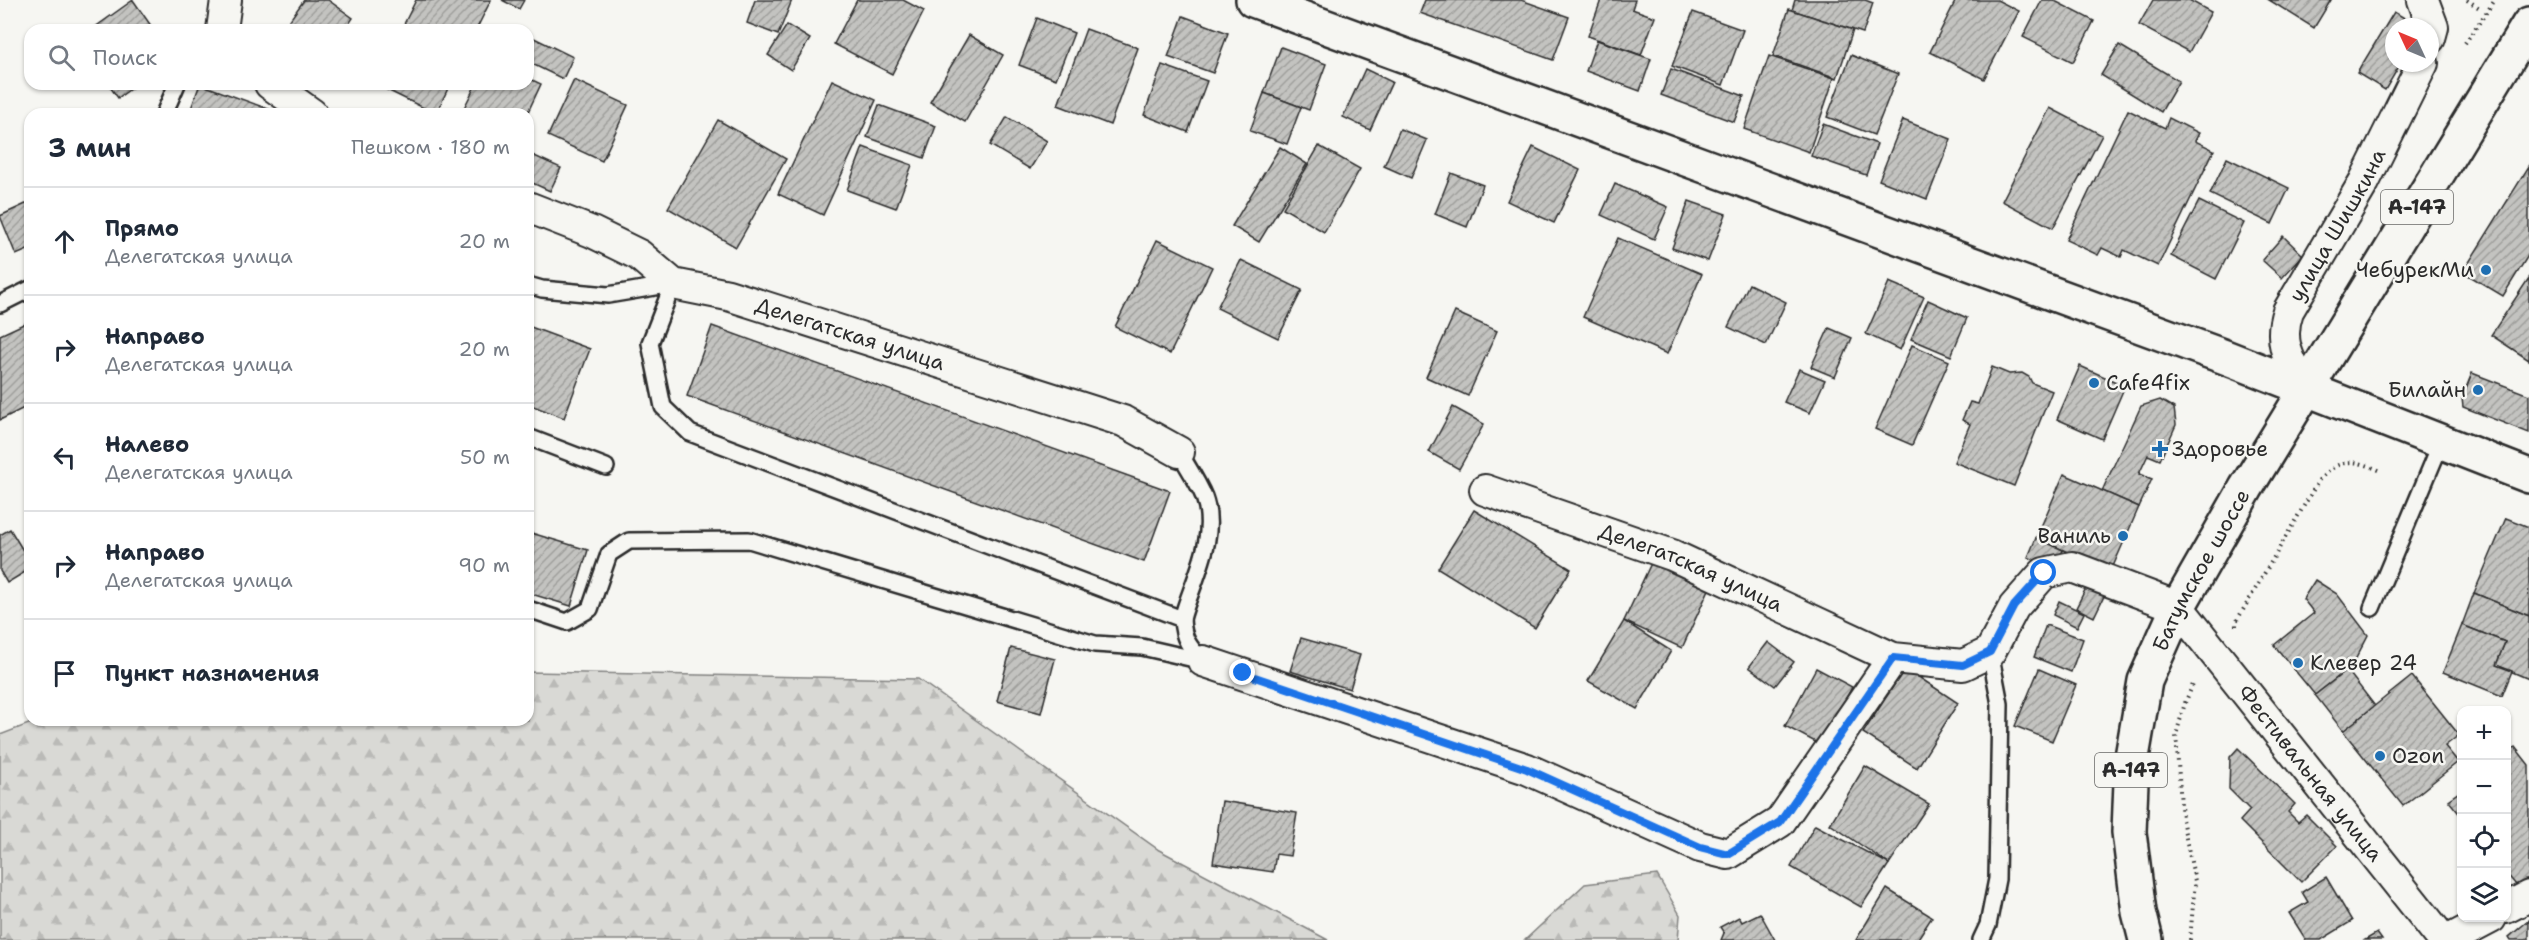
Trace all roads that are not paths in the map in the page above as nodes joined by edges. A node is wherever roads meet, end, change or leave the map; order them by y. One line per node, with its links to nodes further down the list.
1 (225, 0): 4 (lane); 5 (street)
2 (1253, 0): 18 (main road)
3 (2423, 0): 7 (street)
4 (209, 24)
5 (223, 24)
6 (2529, 24): 18 (main road, Батумское шоссе / А-147)
7 (2444, 40)
8 (2419, 72): 18 (street, улица Шишкина)
9 (174, 90): 11 (lane)
10 (278, 90): 12 (street)
11 (167, 108)
12 (304, 108)
13 (534, 209): 14 (street, Делегатская улица)
14 (673, 284): 15 (lane); 21 (street, Делегатская улица); 28 (lane)
15 (534, 287)
16 (24, 292): 17 (lane)
17 (0, 304)
18 (2305, 390): 20 (main road); 25 (main road, Батумское шоссе / А-147)
19 (534, 439): 22 (lane)
20 (2441, 443): 23 (main road); 26 (lane)
21 (1179, 452): 28 (lane)
22 (606, 467)
23 (2529, 476)
24 (1485, 490): 30 (street, Делегатская улица)
25 (2178, 607): 29 (street); 36 (main road, Батумское шоссе / А-147); 37 (street, Фестивальная улица)
26 (2372, 608)
27 (534, 611): 31 (lane)
28 (1182, 619): 31 (lane)
29 (1990, 652): 30 (street, Делегатская улица); 35 (lane)
30 (1893, 658): 31 (street)
31 (1203, 661)
32 (2529, 896): 33 (street)
33 (2511, 905)
34 (2483, 922): 38 (street)
35 (1981, 940)
36 (2146, 940)
37 (2443, 940)
38 (2449, 940)

